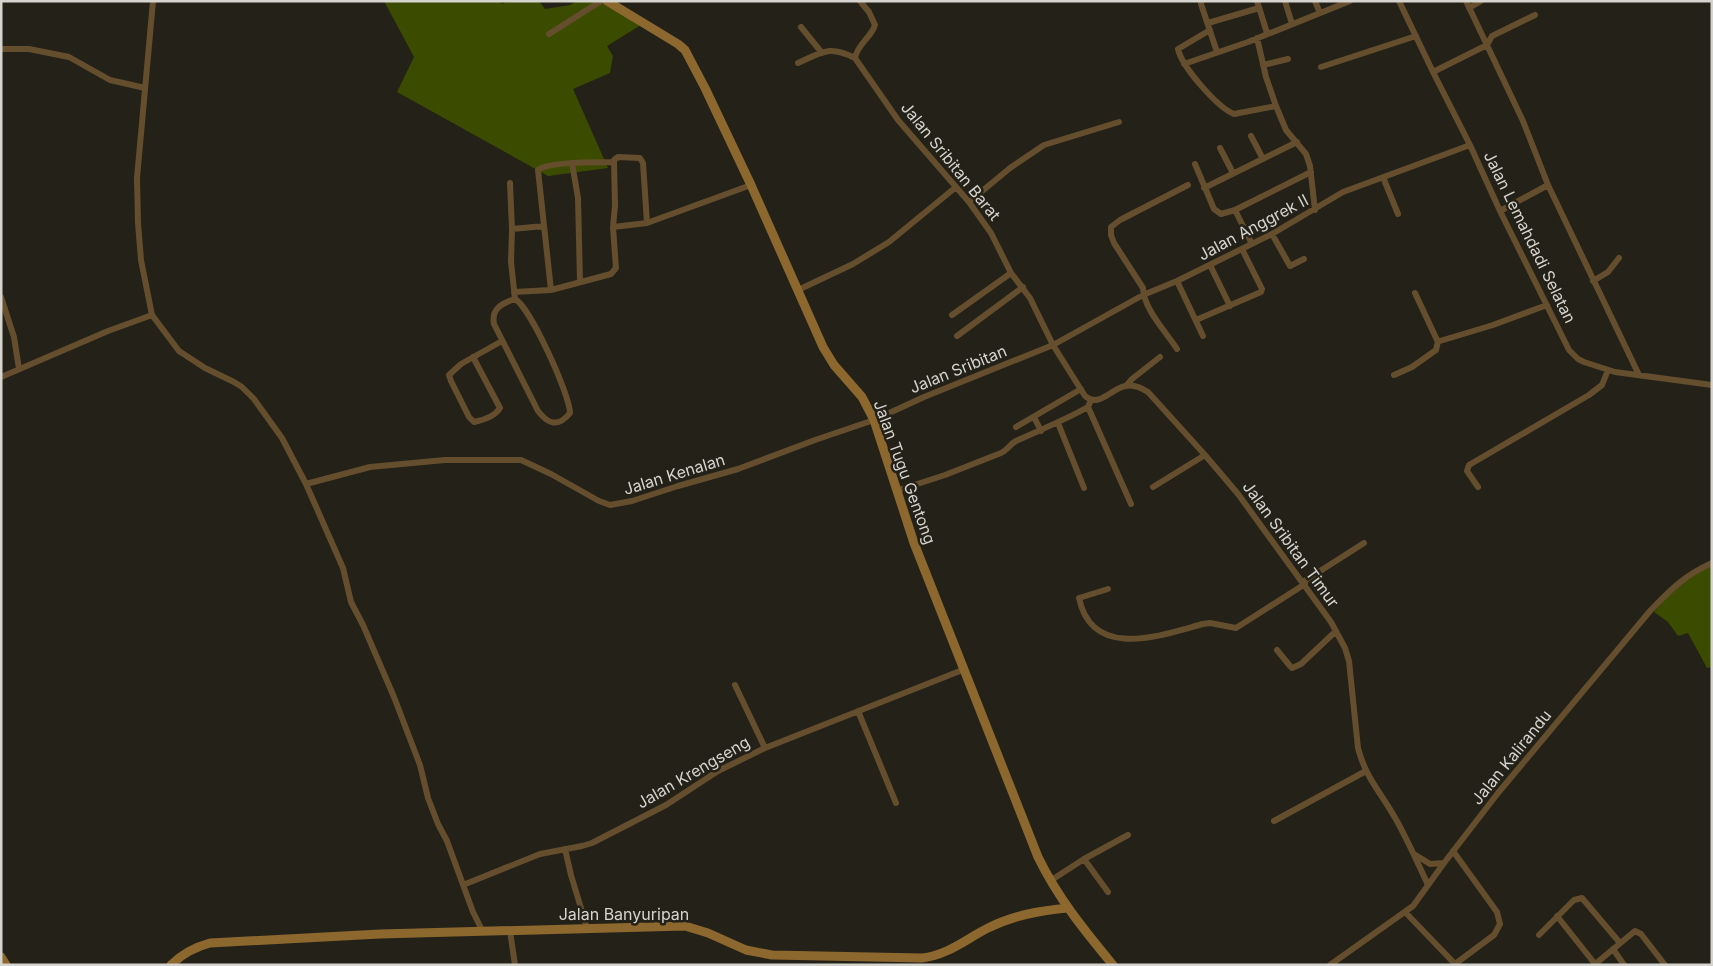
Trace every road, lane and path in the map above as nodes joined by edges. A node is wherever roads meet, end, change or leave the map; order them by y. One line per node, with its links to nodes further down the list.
1 (153, 1): 33 (street)
2 (601, 1): 19 (street)
3 (607, 1): 49 (main road, Jalan Tugu Gentong)
4 (860, 1): 26 (street)
5 (1201, 1): 17 (street)
6 (1285, 1): 15 (street)
7 (1315, 1): 13 (street)
8 (1350, 1): 13 (street)
9 (1399, 1): 20 (street, Jalan Lemahdadi Selatan)
10 (1481, 1): 12 (street)
11 (1258, 4): 17 (street); 18 (street)
12 (1468, 4): 22 (street)
13 (1320, 13): 15 (street)
14 (1535, 15): 22 (street)
15 (1292, 24): 18 (street)
16 (801, 27): 25 (street)
17 (1209, 27): 24 (street); 29 (street)
18 (1268, 33): 21 (street)
19 (549, 34)
20 (1416, 36): 31 (street); 32 (street, Jalan Lemahdadi Selatan)
21 (1257, 38): 24 (street); 30 (street)
22 (1488, 46): 32 (street); 50 (street)
23 (1, 49): 33 (street)
24 (1217, 52): 29 (street)
25 (822, 53): 26 (street); 28 (street)
26 (855, 58): 51 (street, Jalan Sribitan Barat)
27 (1288, 59): 30 (street)
28 (798, 63)
29 (1184, 64): 34 (street)
30 (1263, 65): 34 (street)
31 (1321, 67)
32 (1432, 72): 38 (street, Jalan Lemahdadi Selatan)
33 (145, 88): 81 (street)
34 (1276, 106): 37 (street)
35 (1119, 122): 53 (street)
36 (1251, 136): 40 (street)
37 (1297, 142): 40 (street); 44 (street)
38 (1470, 145): 46 (street, Jalan Anggrek II); 56 (street, Jalan Lemahdadi Selatan)
39 (1220, 148): 45 (street)
40 (1262, 159): 45 (street)
41 (614, 162): 42 (street); 58 (street); 60 (street)
42 (572, 163): 59 (street); 69 (street)
43 (1195, 164): 52 (street)
44 (1311, 172): 54 (street); 55 (street)
45 (1233, 174): 52 (street)
46 (1383, 177): 55 (street, Jalan Anggrek II); 57 (street)
47 (510, 183): 61 (street)
48 (1188, 184): 76 (street)
49 (751, 185): 58 (street); 74 (main road, Jalan Tugu Gentong)
50 (1548, 185): 56 (street); 71 (street)
51 (956, 187): 53 (street, Jalan Sribitan Barat); 74 (street)
52 (1204, 188): 54 (street)
53 (969, 202): 68 (street, Jalan Sribitan Barat)
54 (1235, 210): 63 (street)
55 (1315, 210): 62 (street, Jalan Anggrek II)
56 (1500, 211): 79 (street, Jalan Lemahdadi Selatan)
57 (1398, 214)
58 (647, 223): 60 (street)
59 (544, 226): 61 (street); 73 (street)
60 (613, 228): 69 (street)
61 (512, 229): 77 (street)
62 (1272, 234): 63 (street, Jalan Anggrek II); 66 (street)
63 (1252, 244): 64 (street, Jalan Anggrek II)
64 (1242, 249): 67 (street, Jalan Anggrek II); 80 (street)
65 (1619, 258): 71 (street)
66 (1304, 259)
67 (1210, 265): 70 (street, Jalan Anggrek II); 80 (street)
68 (1011, 273): 72 (street, Jalan Sribitan Barat); 82 (street)
69 (580, 281): 73 (street)
70 (1177, 281): 76 (street, Jalan Anggrek II); 83 (street)
71 (1593, 281): 95 (street)
72 (1023, 287): 84 (street); 88 (street, Jalan Sribitan Barat)
73 (551, 290): 77 (street)
74 (798, 290): 103 (main road, Jalan Tugu Gentong)
75 (1415, 293): 87 (street)
76 (1143, 295): 88 (street, Jalan Anggrek II); 89 (street)
77 (515, 296): 86 (street); 86 (street)
78 (1, 297): 92 (street)
79 (1547, 305): 87 (street); 93 (street, Jalan Lemahdadi Selatan)
80 (1230, 306): 83 (street)
81 (152, 315): 92 (street); 108 (street)
82 (952, 315)
83 (1196, 320): 85 (street)
84 (957, 336)
85 (1203, 336)
86 (502, 341): 90 (street)
87 (1438, 341): 94 (street)
88 (1053, 344): 99 (street); 103 (street, Jalan Sribitan)
89 (1177, 349)
90 (473, 357): 90 (street)
91 (1160, 357): 98 (street)
92 (19, 369): 96 (street)
93 (1608, 370): 95 (street, Jalan Lemahdadi Selatan); 110 (street)
94 (1394, 375)
95 (1639, 375): 97 (street, Jalan Lemahdadi Selatan)
96 (1, 377)
97 (1712, 385)
98 (1126, 386): 100 (street); 107 (street, Jalan Sribitan Timur)
99 (1081, 390): 100 (street); 102 (street)
100 (1091, 400): 101 (street)
101 (1088, 407): 104 (street); 113 (street)
102 (1034, 417): 105 (street); 106 (street)
103 (874, 420): 108 (street, Jalan Kenalan); 112 (main road, Jalan Tugu Gentong)
104 (1058, 423): 106 (street); 111 (street)
105 (1016, 427)
106 (1041, 431): 112 (street)
107 (1205, 455): 109 (street); 116 (street, Jalan Sribitan Timur)
108 (306, 484): 134 (street)
109 (1153, 487)
110 (1478, 487)
111 (1084, 488)
112 (896, 490): 120 (main road, Jalan Tugu Gentong)
113 (1131, 504)
114 (1364, 543): 116 (street)
115 (1712, 563): 129 (street, Jalan Kalirandu)
116 (1304, 583): 117 (street); 118 (street, Jalan Sribitan Timur)
117 (1108, 589)
118 (1336, 631): 119 (street); 124 (street, Jalan Sribitan Timur)
119 (1278, 650)
120 (965, 669): 122 (street, Jalan Krengseng); 133 (main road, Jalan Tugu Gentong)
121 (735, 685): 123 (street)
122 (858, 711): 123 (street, Jalan Krengseng); 125 (street)
123 (765, 748): 128 (street, Jalan Krengseng)
124 (1366, 771): 126 (street); 130 (street, Jalan Sribitan Timur)
125 (896, 803)
126 (1274, 821)
127 (1128, 835): 131 (street)
128 (565, 849): 134 (street, Jalan Krengseng); 140 (street)
129 (1453, 851): 132 (street, Jalan Kalirandu); 148 (street)
130 (1413, 854): 132 (street); 135 (street, Jalan Sribitan Timur)
131 (1084, 859): 133 (street); 136 (street)
132 (1444, 862): 135 (street, Jalan Kalirandu)
133 (1050, 881): 137 (main road, Jalan Tugu Gentong)
134 (463, 885): 142 (street)
135 (1428, 885): 138 (street, Jalan Kalirandu)
136 (1108, 892)
137 (1067, 908): 147 (main road, Jalan Banyuripan); 153 (main road, Jalan Tugu Gentong)
138 (1406, 913): 148 (street); 154 (street, Jalan Kalirandu)
139 (1557, 916): 143 (street); 144 (street); 149 (street)
140 (587, 928): 141 (main road, Jalan Banyuripan); 147 (main road, Jalan Banyuripan)
141 (510, 931): 142 (main road, Jalan Banyuripan); 152 (street)
142 (483, 932): 151 (main road, Jalan Banyuripan)
143 (1539, 935)
144 (1620, 944): 145 (street); 156 (street)
145 (1613, 949): 149 (street); 155 (street)
146 (1, 956): 150 (main road)
147 (880, 961)
148 (1456, 964)
149 (1595, 964)
150 (6, 965)
151 (171, 965)
152 (515, 965)
153 (1113, 965)
154 (1330, 965)
155 (1624, 965)
156 (1665, 965)

